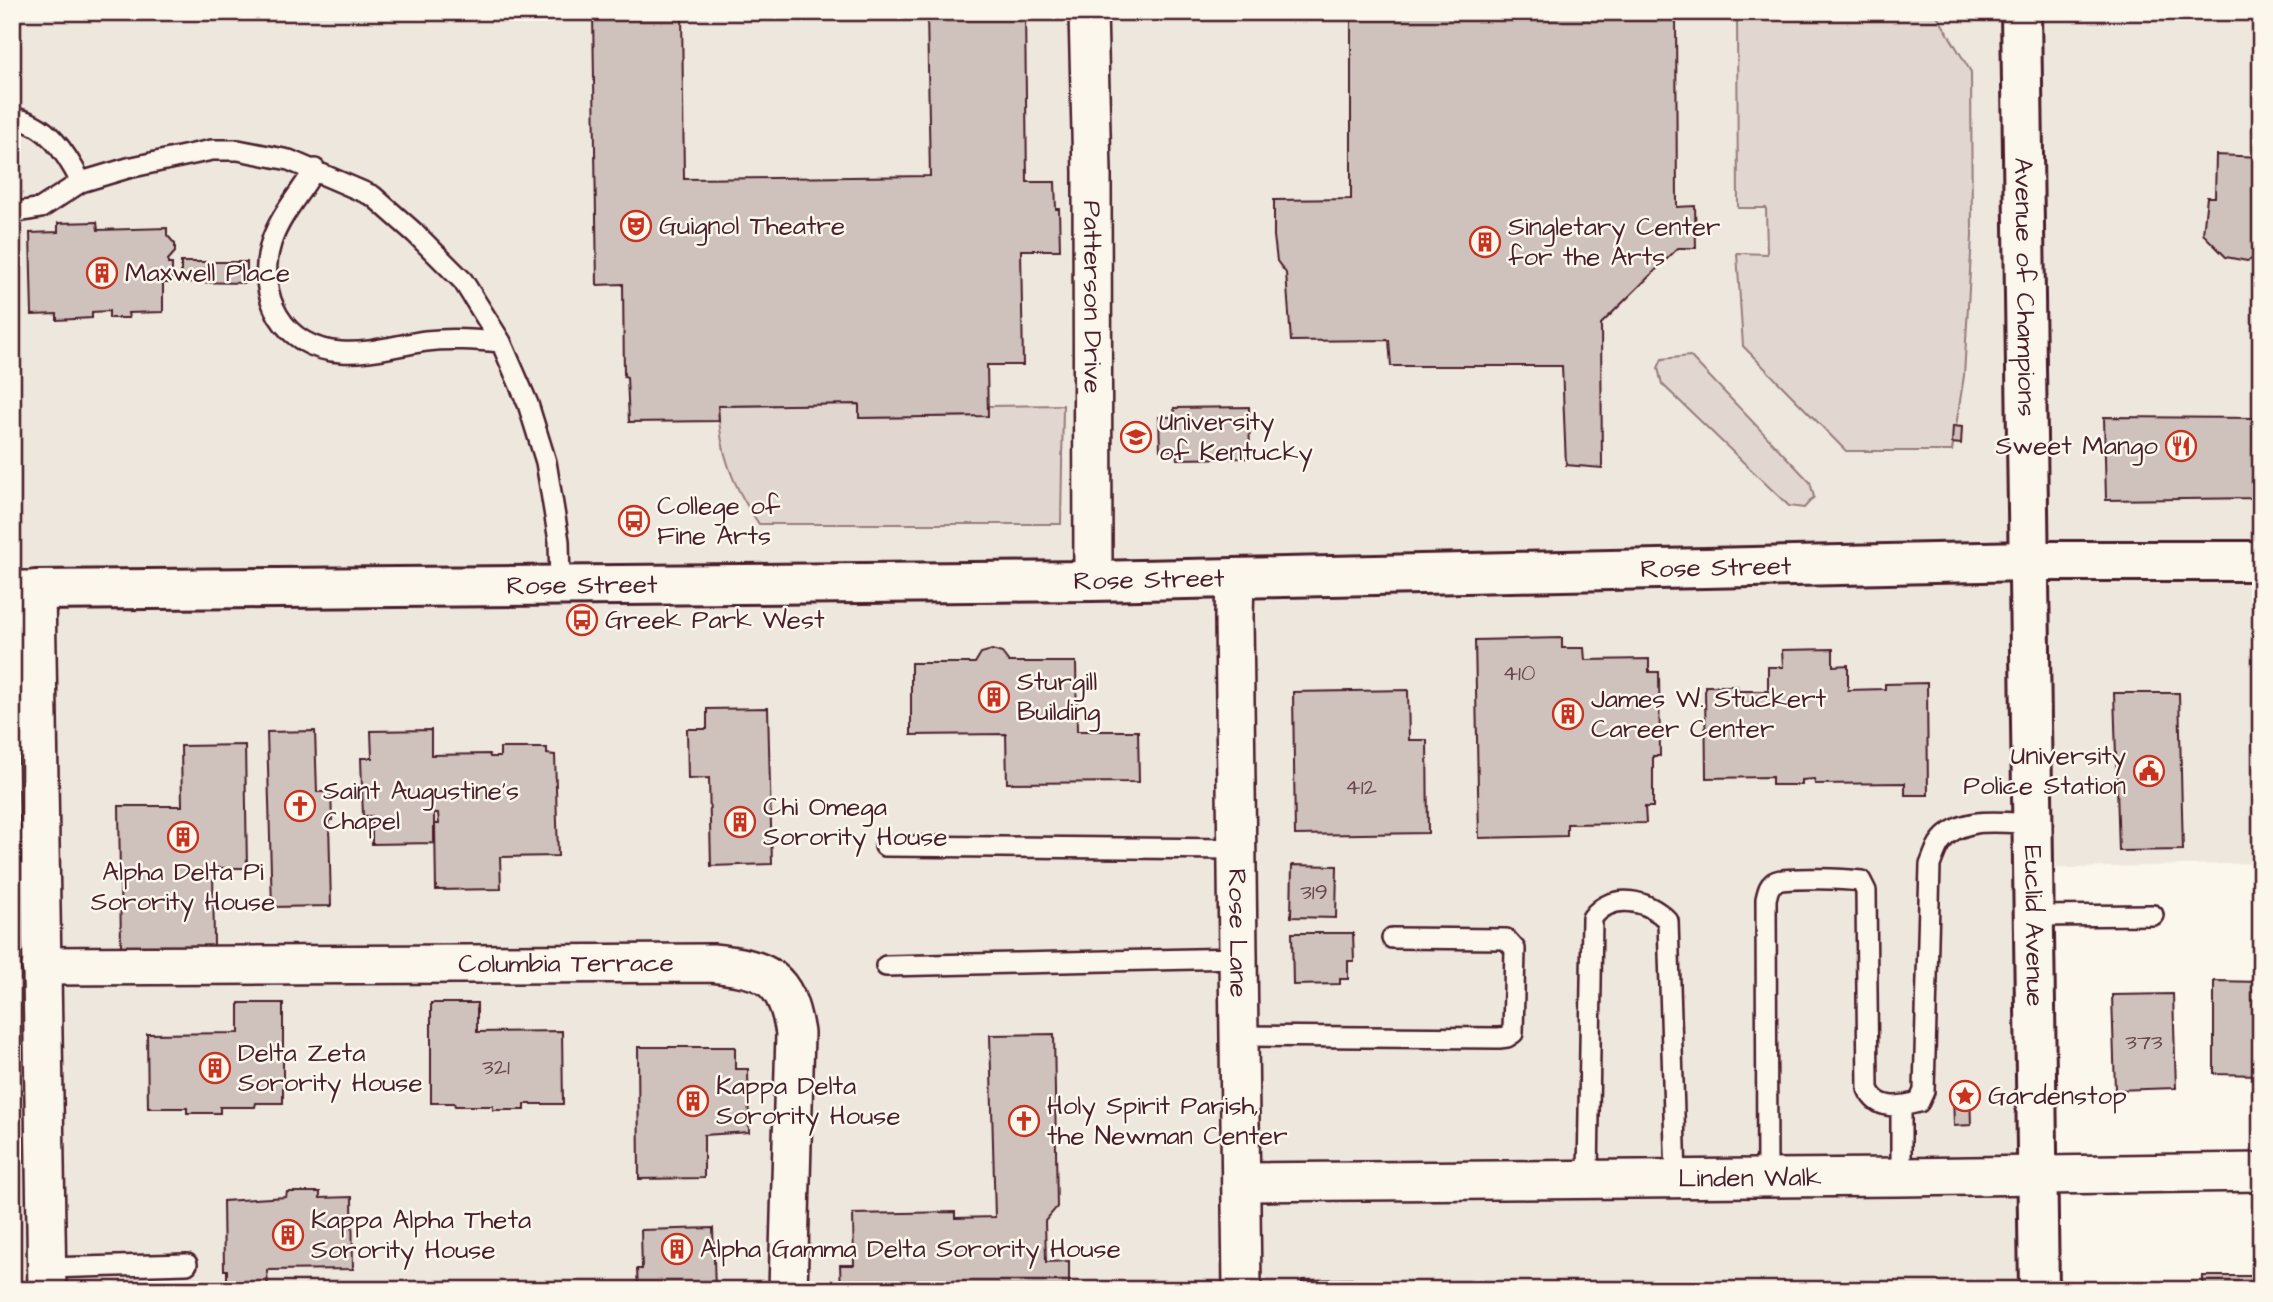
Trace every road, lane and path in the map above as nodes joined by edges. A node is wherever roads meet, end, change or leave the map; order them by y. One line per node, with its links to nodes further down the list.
1 (1088, 12): 11 (street, Patterson Drive)
2 (2021, 12): 8 (street, Avenue of Champions)
3 (12, 118): 5 (lane)
4 (315, 169): 5 (lane); 7 (lane); 7 (lane)
5 (80, 182): 6 (lane)
6 (12, 213)
7 (501, 342): 12 (lane)
8 (2028, 561): 9 (street, Rose Street); 10 (street, Rose Street); 14 (street, Euclid Avenue)
9 (2261, 561)
10 (1236, 578): 11 (street, Rose Street); 16 (street, Rose Lane)
11 (1093, 581): 12 (street, Rose Street)
12 (560, 585): 13 (street, Rose Street)
13 (24, 590): 21 (street)
14 (2033, 824): 17 (street, Euclid Avenue); 24 (lane)
15 (885, 846): 16 (lane)
16 (1237, 849): 20 (street, Rose Lane)
17 (2034, 915): 18 (lane); 26 (street, Euclid Avenue)
18 (2153, 915)
19 (1392, 938): 23 (lane)
20 (1238, 958): 22 (lane); 23 (street, Rose Lane)
21 (41, 966): 33 (street); 34 (street, Columbia Terrace)
22 (886, 966)
23 (1239, 1036): 31 (street, Rose Lane)
24 (1901, 1107): 27 (lane); 28 (lane)
25 (2261, 1172): 26 (street, Linden Walk)
26 (2038, 1175): 28 (street, Linden Walk); 36 (street, Euclid Avenue)
27 (1767, 1177): 28 (street, Linden Walk); 30 (street, Linden Walk)
28 (1901, 1177)
29 (1588, 1178): 30 (street, Linden Walk); 30 (lane); 31 (street, Linden Walk)
30 (1676, 1178)
31 (1241, 1182): 35 (street, Rose Lane)
32 (187, 1264): 33 (lane)
33 (47, 1279)
34 (788, 1290)
35 (1242, 1290)
36 (2039, 1290)

